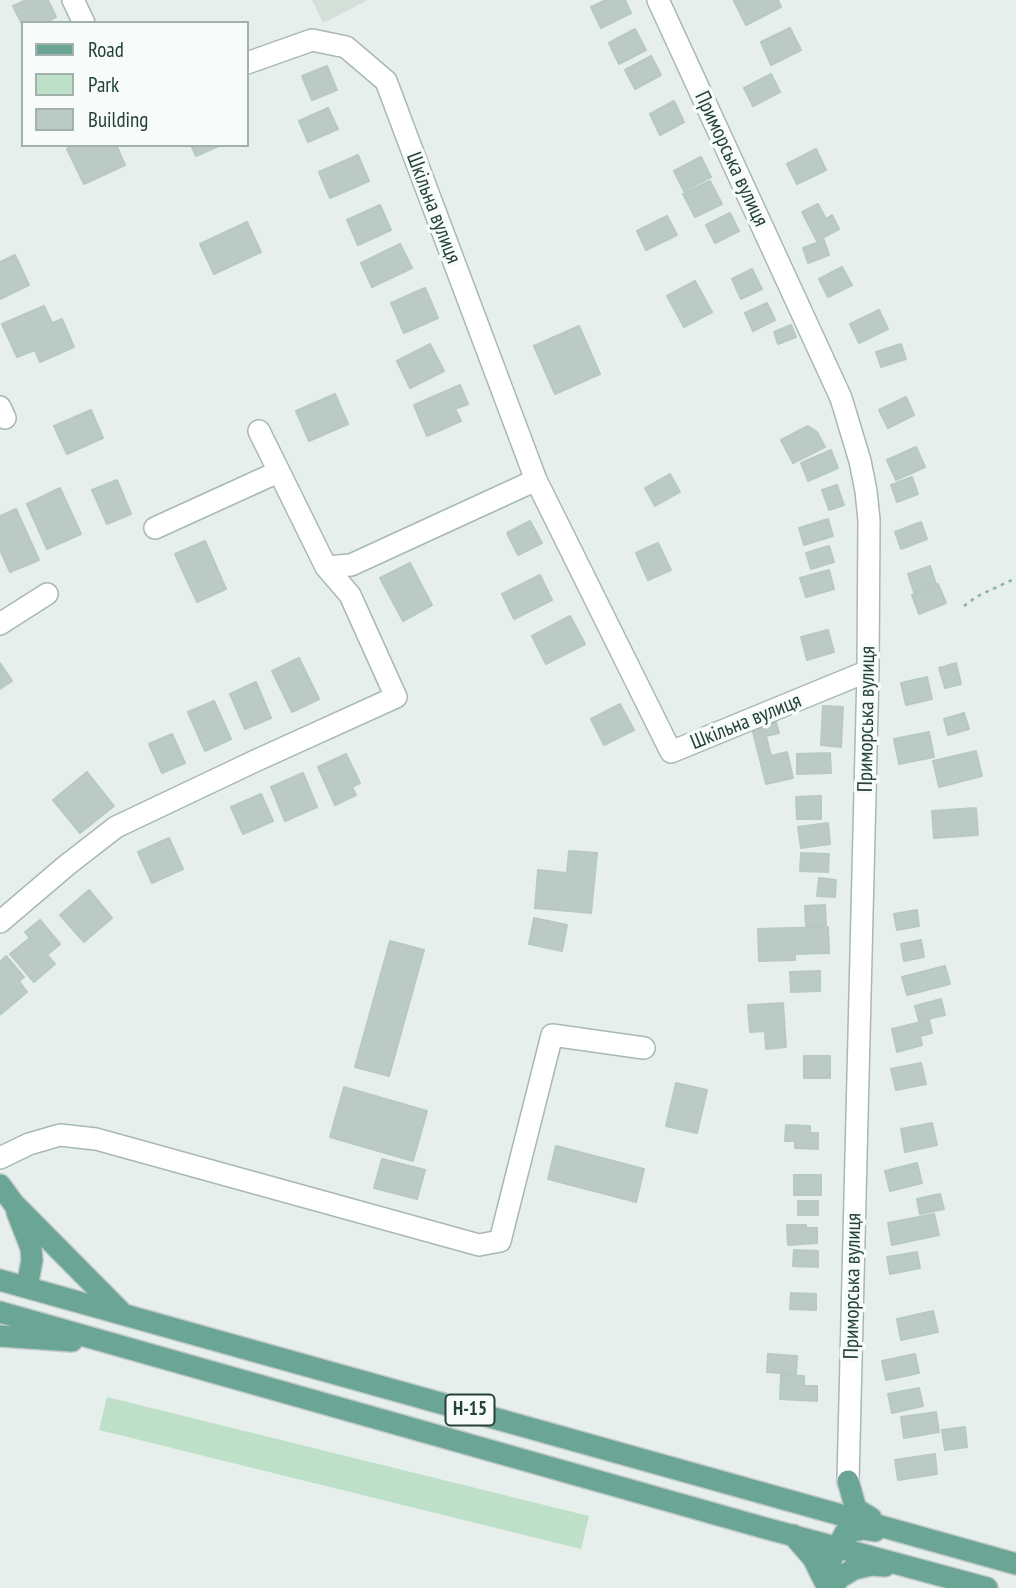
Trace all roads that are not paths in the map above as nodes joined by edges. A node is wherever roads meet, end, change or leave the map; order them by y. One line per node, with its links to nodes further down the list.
1 (73, 0): 3 (street)
2 (658, 0): 12 (street, Приморська вулиця)
3 (83, 21)
4 (248, 63): 7 (street, Шкільна вулиця)
5 (259, 432): 6 (street)
6 (278, 472): 8 (street); 9 (street)
7 (536, 480): 9 (street); 12 (street, Шкільна вулиця)
8 (155, 528)
9 (326, 567): 13 (street)
10 (47, 594): 11 (street)
11 (0, 624)
12 (868, 671): 24 (street, Приморська вулиця)
13 (0, 922)
14 (644, 1048): 15 (street)
15 (0, 1158)
16 (0, 1185): 17 (main road)
17 (14, 1204): 19 (main road); 21 (main road)
18 (0, 1280): 19 (main road, Н-15)
19 (27, 1287): 21 (main road, Н-15)
20 (0, 1312): 23 (main road)
21 (121, 1313): 25 (main road, Н-15)
22 (0, 1336): 23 (main road, Н-15)
23 (116, 1343): 27 (main road, Н-15)
24 (848, 1482): 25 (main road); 26 (main road); 28 (main road)
25 (818, 1507): 26 (main road, Н-15)
26 (845, 1515): 27 (main road); 28 (main road, Н-15)
27 (793, 1535): 29 (main road); 32 (main road)
28 (925, 1540): 29 (main road); 30 (main road, Н-15)
29 (836, 1548): 31 (main road); 32 (main road)
30 (1016, 1564)
31 (909, 1567): 32 (main road); 33 (main road)
32 (830, 1588)
33 (987, 1588)

